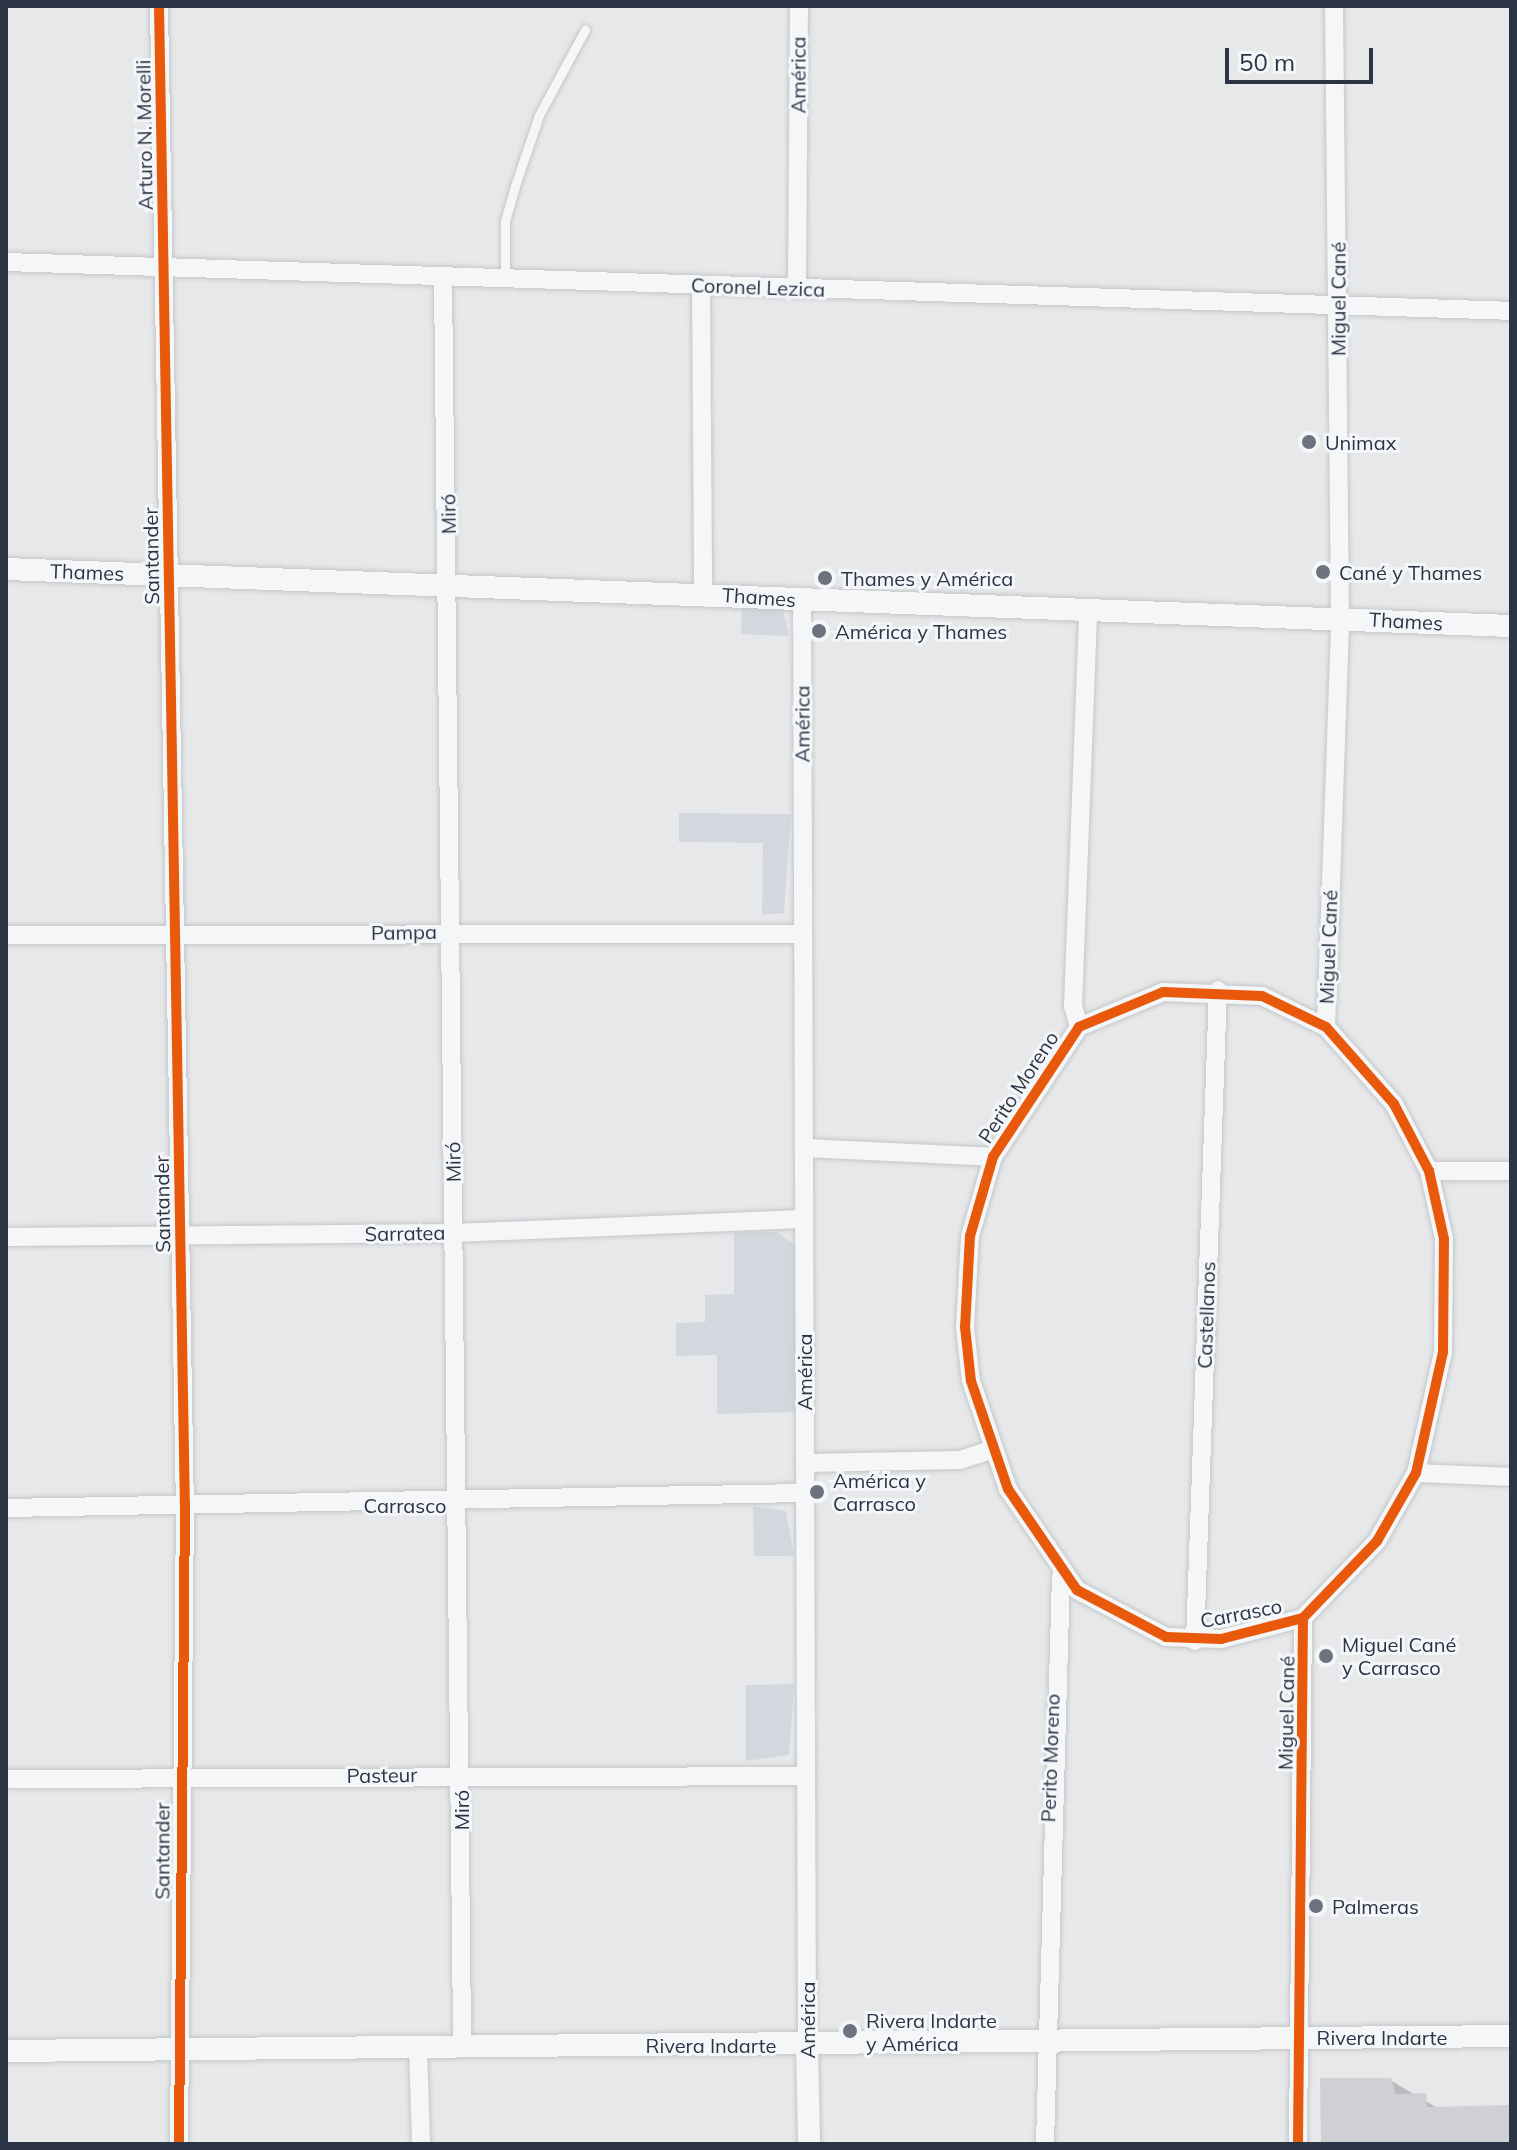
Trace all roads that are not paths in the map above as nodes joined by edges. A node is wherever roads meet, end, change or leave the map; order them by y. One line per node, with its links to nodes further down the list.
1 (159, 6): 6 (street, Arturo N. Morelli)
2 (799, 6): 10 (street, América)
3 (1334, 6): 11 (street, Miguel Cané)
4 (585, 30): 8 (lane)
5 (6, 262): 6 (street, Coronel Lezica)
6 (165, 263): 7 (street, Coronel Lezica); 14 (street, Santander)
7 (443, 277): 8 (street, Coronel Lezica); 15 (street, Miró)
8 (505, 279): 9 (street, Coronel Lezica)
9 (701, 285): 10 (street, Coronel Lezica); 16 (street)
10 (797, 288): 11 (street, Coronel Lezica)
11 (1338, 305): 12 (street, Coronel Lezica); 19 (street, Miguel Cané)
12 (1511, 311)
13 (6, 569): 14 (street, Thames)
14 (170, 575): 15 (street, Thames); 22 (street, Santander)
15 (449, 584): 16 (street, Thames); 21 (street, Miró)
16 (703, 593): 17 (street, Thames)
17 (802, 599): 18 (street, Thames); 23 (street, América)
18 (1088, 611): 19 (street, Thames); 26 (street, Perito Moreno)
19 (1340, 617): 20 (street, Thames); 27 (street, Miguel Cané)
20 (1511, 626)
21 (451, 931): 22 (street, Pampa); 23 (street, Pampa); 33 (street, Miró)
22 (174, 934): 24 (street, Pampa); 34 (street, Santander)
23 (802, 934): 28 (street, América)
24 (6, 935)
25 (1218, 990): 26 (street); 27 (street); 46 (street, Castellanos)
26 (1079, 1027): 29 (street, Perito Moreno)
27 (1326, 1027): 30 (street, Miguel Cané)
28 (804, 1148): 29 (street); 32 (street, América)
29 (993, 1157): 36 (street, Perito Moreno)
30 (1429, 1171): 31 (street); 38 (street, Miguel Cané)
31 (1511, 1171)
32 (803, 1219): 33 (street, Sarratea); 37 (street, América)
33 (454, 1233): 34 (street, Sarratea); 42 (street, Miró)
34 (181, 1236): 35 (street, Sarratea); 41 (street, Santander)
35 (6, 1237)
36 (990, 1450): 37 (street); 44 (street, Perito Moreno)
37 (805, 1463): 40 (street, América)
38 (1416, 1473): 39 (street); 45 (street, Miguel Cané)
39 (1511, 1477)
40 (805, 1493): 42 (street, Carrasco); 48 (street, América)
41 (185, 1504): 42 (street, Carrasco); 43 (street, Carrasco); 49 (street, Santander)
42 (458, 1505): 47 (street, Miró)
43 (6, 1508)
44 (1061, 1576): 46 (street, Carrasco); 53 (street, Perito Moreno)
45 (1303, 1618): 46 (street, Carrasco); 52 (street, Miguel Cané)
46 (1195, 1641)
47 (461, 1774): 48 (street, Pasteur); 49 (street, Pasteur); 56 (street, Miró)
48 (806, 1776): 54 (street, América)
49 (180, 1777): 50 (street, Pasteur); 57 (street, Santander)
50 (6, 1779)
51 (1511, 2036): 52 (street, Rivera Indarte)
52 (1297, 2037): 53 (street, Rivera Indarte); 63 (street, Miguel Cané)
53 (1042, 2040): 54 (street, Rivera Indarte); 62 (street, Perito Moreno)
54 (807, 2045): 56 (street, Rivera Indarte); 61 (street, América)
55 (418, 2047): 56 (street, Rivera Indarte); 57 (street, Rivera Indarte); 60 (street)
56 (462, 2047)
57 (181, 2049): 58 (street, Rivera Indarte); 59 (street, Santander)
58 (6, 2051)
59 (179, 2144)
60 (421, 2144)
61 (809, 2144)
62 (1045, 2144)
63 (1298, 2144)

